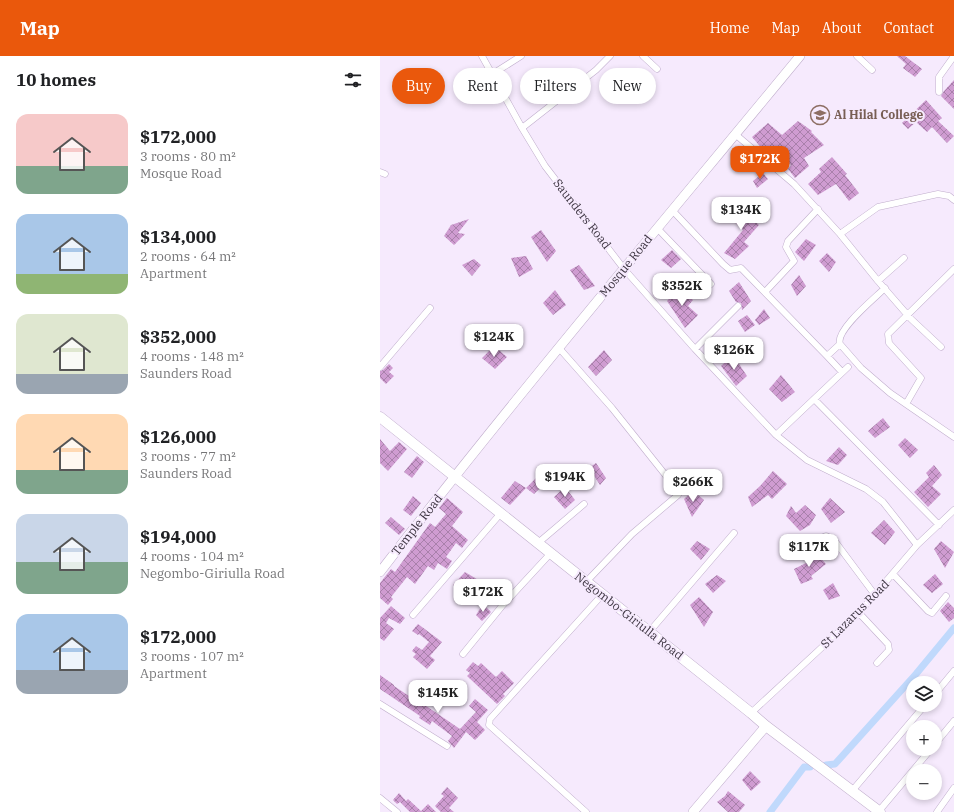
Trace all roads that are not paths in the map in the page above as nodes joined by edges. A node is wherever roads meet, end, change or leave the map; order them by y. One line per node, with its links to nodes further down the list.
1 (482, 56): 8 (street, Saunders Road)
2 (521, 56): 9 (street)
3 (610, 56): 14 (street)
4 (643, 56): 10 (street)
5 (800, 56): 15 (street, Mosque Road)
6 (857, 56): 11 (street)
7 (954, 56): 12 (street)
8 (488, 68)
9 (502, 68)
10 (657, 69)
11 (872, 70)
12 (939, 92)
13 (508, 104): 14 (street, Saunders Road)
14 (522, 128): 22 (street, Saunders Road)
15 (736, 134): 17 (street); 18 (street, Mosque Road)
16 (954, 200): 20 (street)
17 (818, 209): 20 (street); 27 (street)
18 (672, 210): 19 (street, Mosque Road); 27 (street)
19 (657, 228): 22 (street, Mosque Road); 25 (street)
20 (840, 234): 24 (street)
21 (904, 258): 24 (street)
22 (624, 269): 33 (street, Mosque Road); 34 (street, Saunders Road)
23 (954, 269): 30 (street)
24 (878, 281): 26 (street)
25 (711, 284)
26 (885, 288): 30 (street); 31 (street)
27 (765, 292): 35 (street)
28 (738, 306): 34 (street)
29 (430, 308): 36 (street)
30 (908, 315): 32 (street); 40 (street)
31 (840, 344): 35 (street); 40 (street)
32 (941, 347)
33 (559, 348): 44 (street, Mosque Road); 56 (street)
34 (695, 348): 42 (street, Saunders Road)
35 (827, 356): 38 (street)
36 (380, 367)
37 (848, 367): 38 (street)
38 (842, 372): 39 (street)
39 (814, 399): 42 (street); 48 (street)
40 (906, 404): 43 (street)
41 (380, 417): 44 (main road, Negombo-Giriulla Road)
42 (776, 435): 52 (street, Saunders Road)
43 (954, 437)
44 (454, 477): 47 (main road, Negombo-Giriulla Road); 54 (street, Temple Road)
45 (584, 504): 51 (street)
46 (954, 510): 48 (street, St Lazarus Road)
47 (501, 513): 51 (main road, Negombo-Giriulla Road); 61 (street)
48 (939, 525): 52 (street, St Lazarus Road)
49 (734, 533): 62 (street)
50 (819, 539): 58 (street)
51 (538, 544): 53 (main road, Negombo-Giriulla Road)
52 (918, 545): 55 (street, St Lazarus Road)
53 (550, 554): 56 (main road, Negombo-Giriulla Road); 63 (street)
54 (380, 572)
55 (893, 574): 58 (street, St Lazarus Road); 59 (street)
56 (586, 582): 57 (main road, Negombo-Giriulla Road)
57 (602, 595): 62 (main road, Negombo-Giriulla Road); 79 (street)
58 (875, 595): 60 (street, St Lazarus Road)
59 (946, 596)
60 (858, 613): 64 (street); 69 (street, St Lazarus Road)
61 (413, 614)
62 (650, 631): 69 (main road, Negombo-Giriulla Road)
63 (463, 654)
64 (877, 663)
65 (954, 671): 66 (street)
66 (942, 686)
67 (380, 704): 73 (street)
68 (920, 712): 76 (street)
69 (751, 713): 71 (main road, Negombo-Giriulla Road)
70 (954, 721): 72 (street)
71 (766, 726): 76 (main road, Negombo-Giriulla Road); 80 (street)
72 (942, 736)
73 (447, 746)
74 (925, 756): 81 (street)
75 (954, 788): 82 (street)
76 (852, 792): 81 (main road, Negombo-Giriulla Road)
77 (380, 798): 78 (street)
78 (397, 812)
79 (586, 812)
80 (693, 812)
81 (880, 812)
82 (937, 812)

